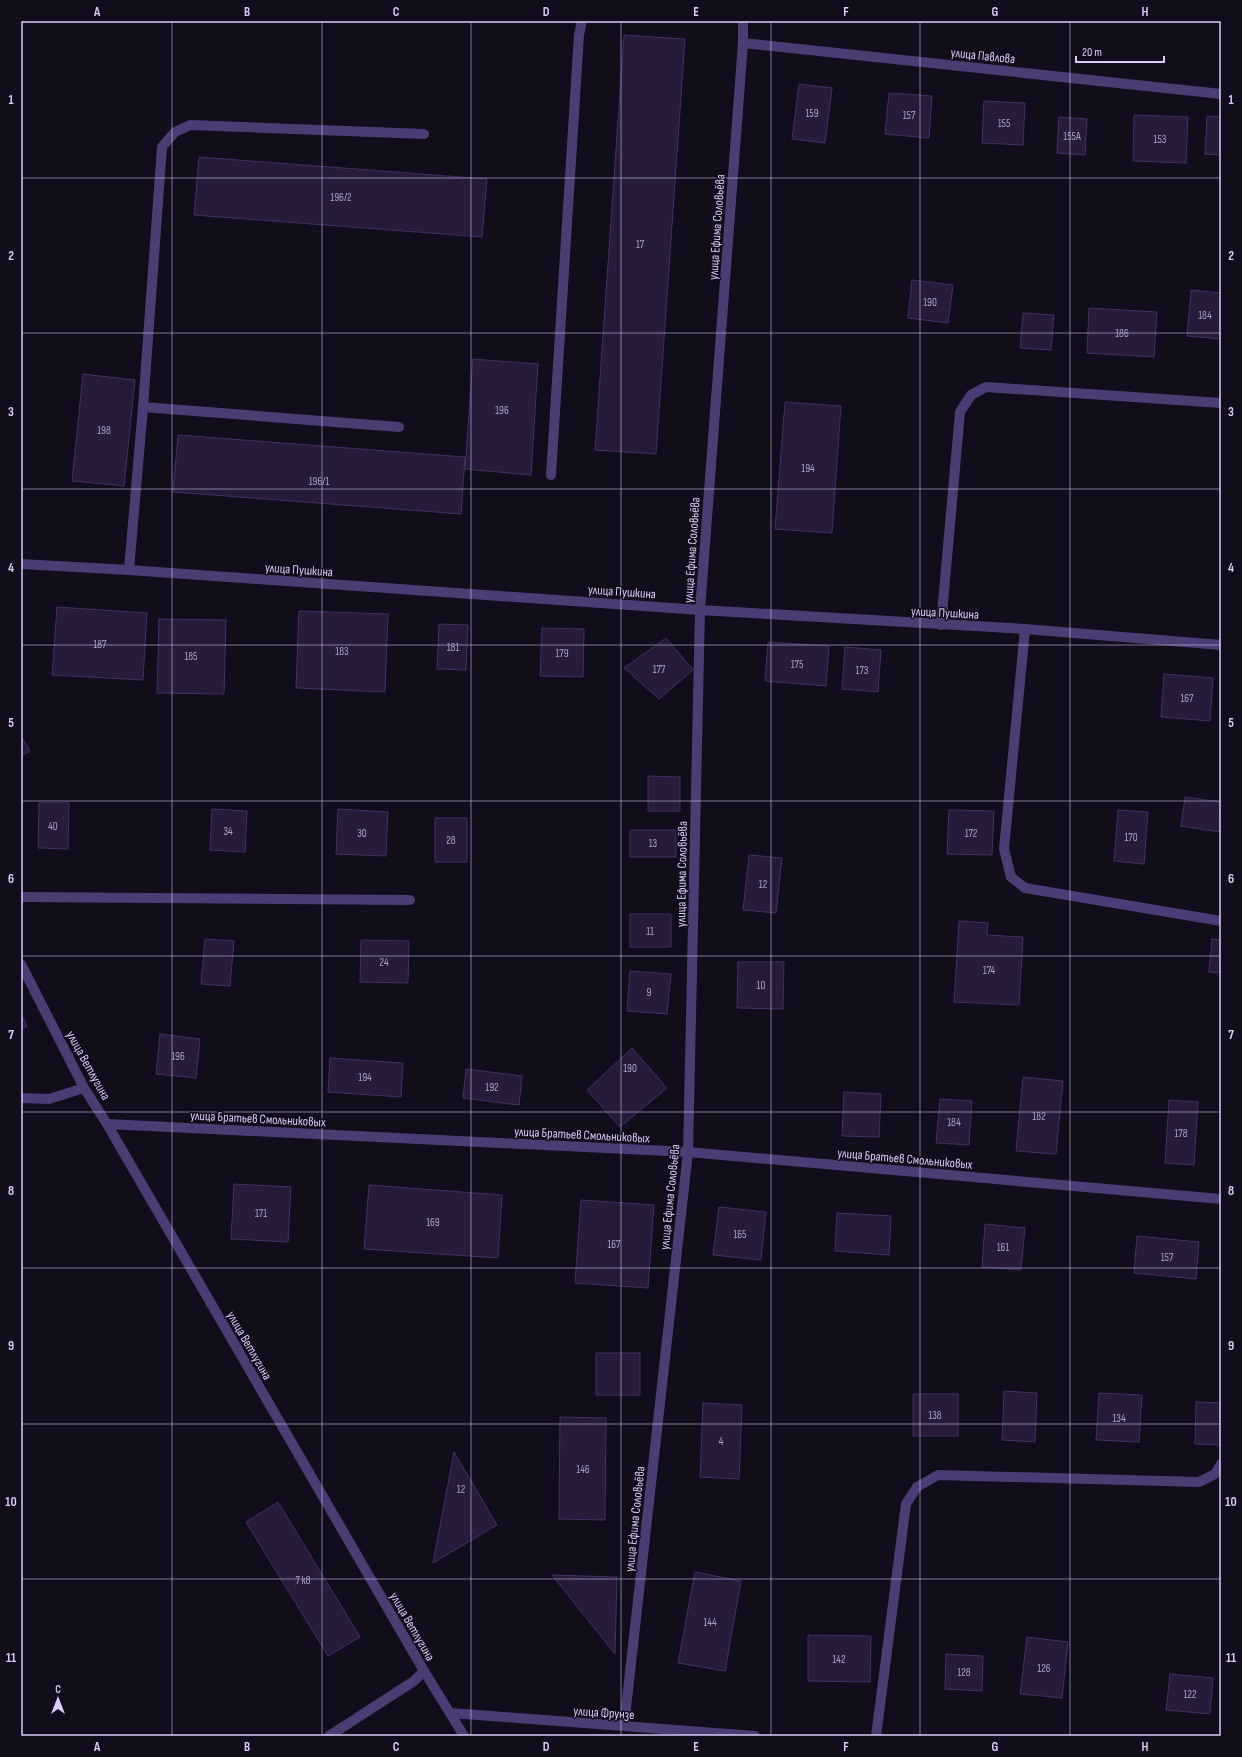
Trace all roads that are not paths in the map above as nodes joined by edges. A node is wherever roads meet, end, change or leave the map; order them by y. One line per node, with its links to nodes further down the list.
1 (582, 21): 9 (street)
2 (743, 21): 3 (street, улица Ефима Соловьёва)
3 (743, 43): 4 (street, улица Павлова); 12 (street, улица Ефима Соловьёва)
4 (1221, 94)
5 (424, 134): 7 (street)
6 (1221, 403): 13 (street)
7 (143, 407): 8 (street); 11 (street)
8 (399, 427)
9 (551, 475)
10 (21, 564): 11 (street, улица Пушкина)
11 (129, 570): 12 (street, улица Пушкина)
12 (700, 610): 13 (street, улица Пушкина); 23 (street, улица Ефима Соловьёва)
13 (941, 625): 14 (street, улица Пушкина)
14 (1025, 629): 15 (street, улица Пушкина); 18 (street)
15 (1221, 645)
16 (21, 897): 17 (street)
17 (410, 900)
18 (1221, 921)
19 (21, 964): 20 (street, улица Ветлугина)
20 (84, 1088): 21 (street); 22 (street, улица Ветлугина)
21 (21, 1098)
22 (107, 1124): 23 (street, улица Братьев Смольниковых); 26 (street, улица Ветлугина)
23 (688, 1152): 24 (street, улица Братьев Смольниковых); 28 (street, улица Ефима Соловьёва)
24 (1221, 1199)
25 (1221, 1464): 32 (street)
26 (424, 1671): 27 (street, улица Ветлугина); 29 (street)
27 (450, 1713): 28 (street, улица Фрунзе); 30 (street, улица Ветлугина)
28 (624, 1726): 31 (street, улица Фрунзе)
29 (329, 1736)
30 (464, 1736)
31 (755, 1736)
32 (876, 1736)

